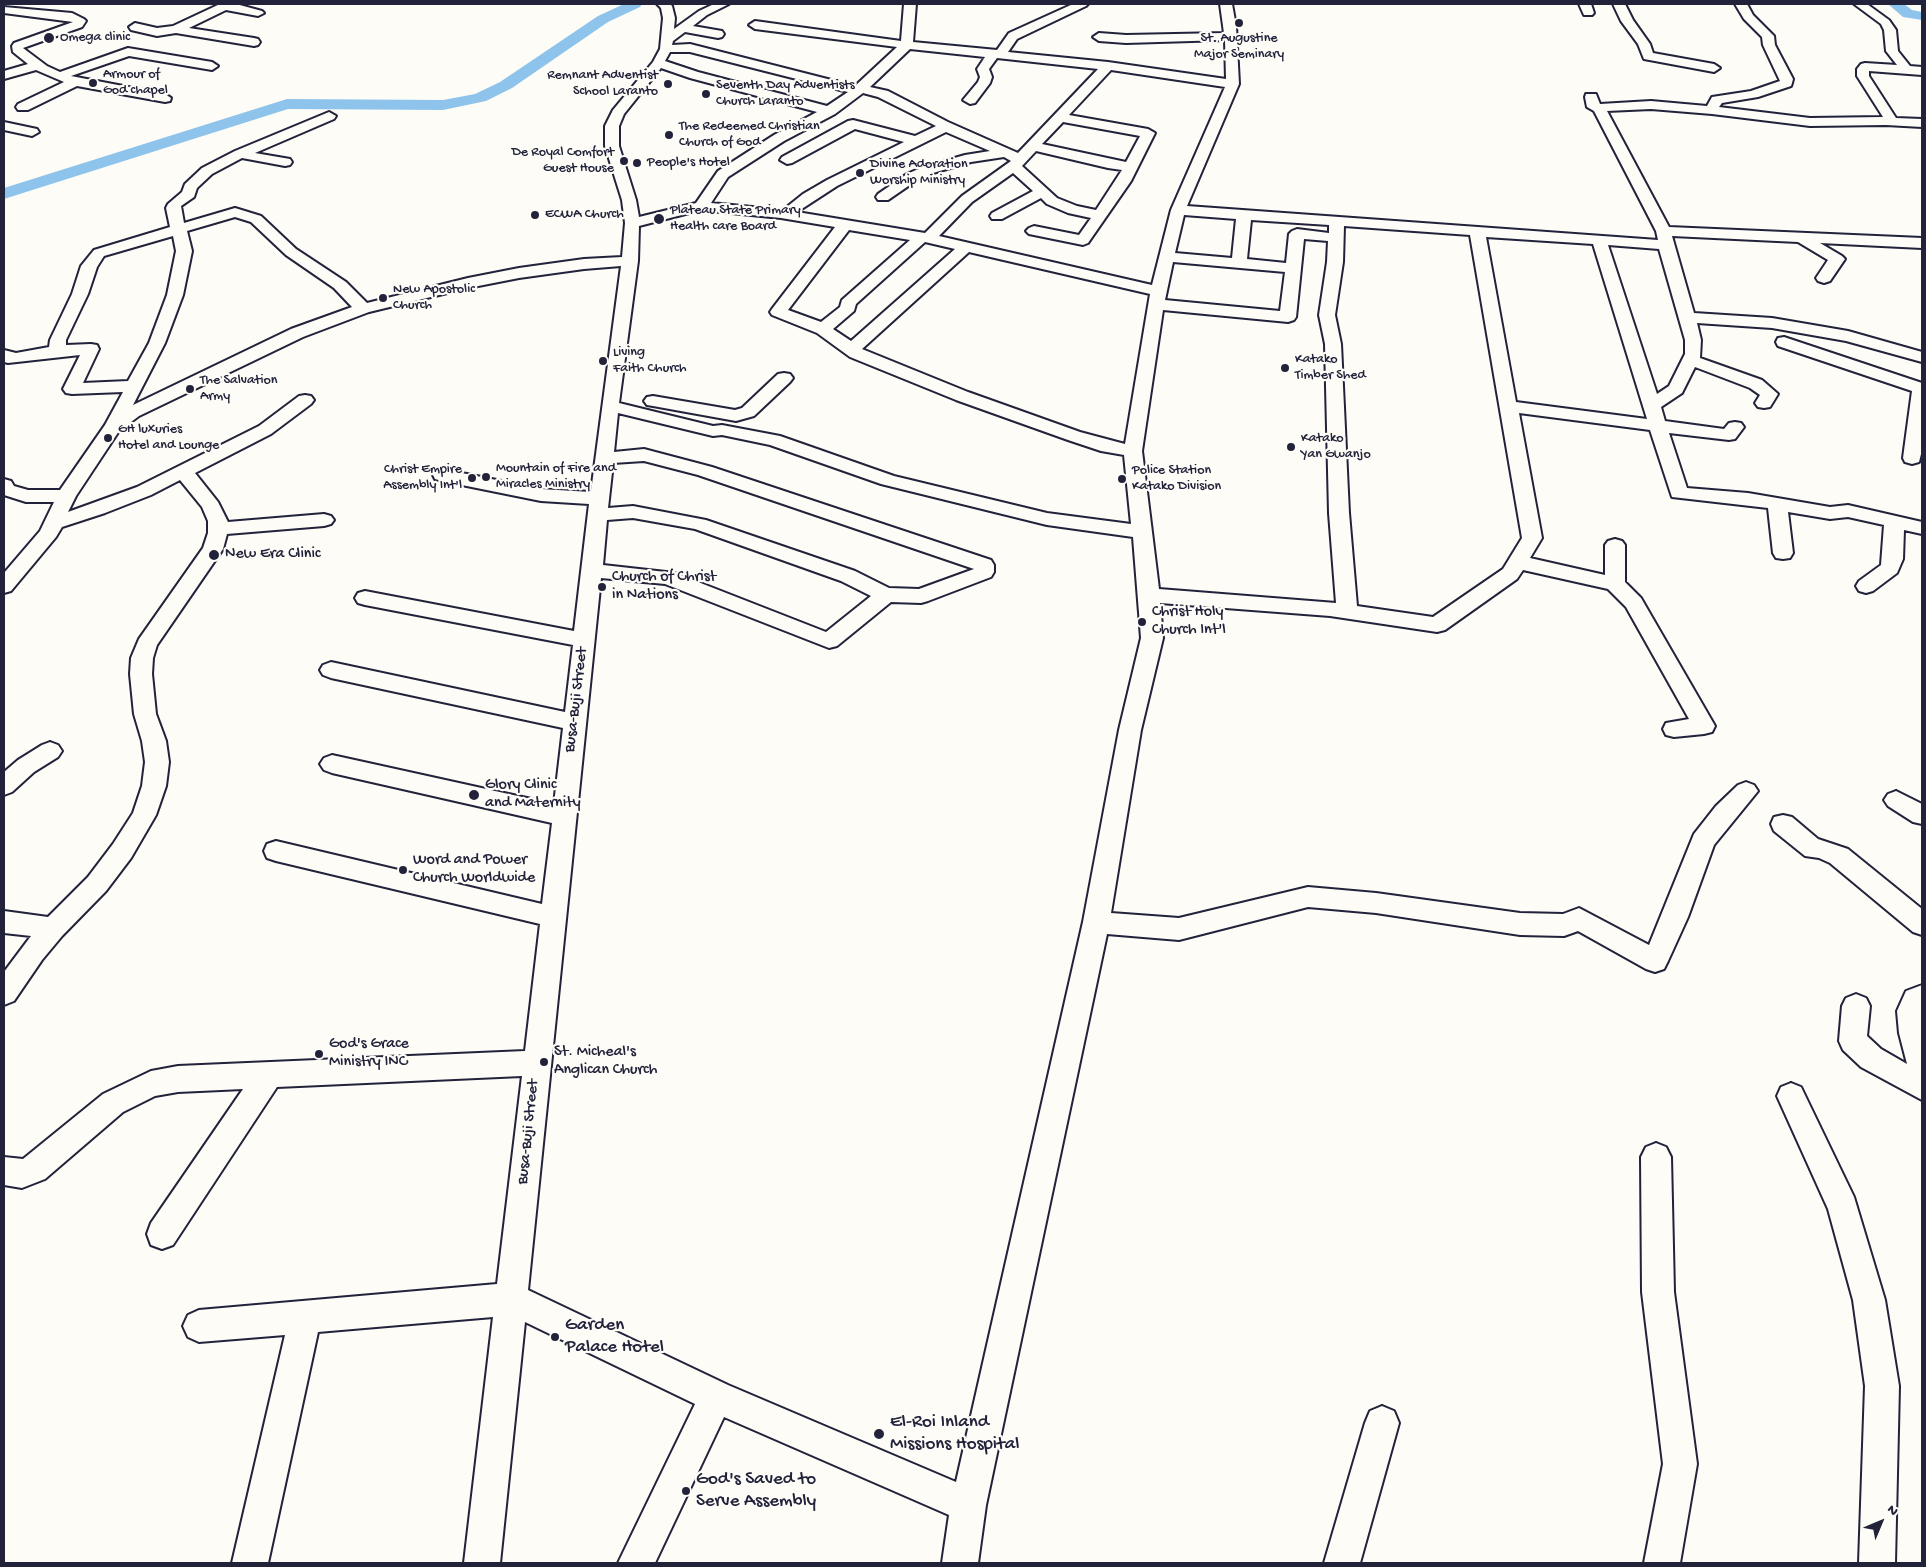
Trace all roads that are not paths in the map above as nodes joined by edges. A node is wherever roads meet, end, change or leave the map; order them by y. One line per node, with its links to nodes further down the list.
1 (723, 4): 20 (street, Busa-Buji Street)
2 (910, 4): 21 (street)
3 (1082, 4): 24 (street)
4 (1226, 4): 16 (street)
5 (1619, 4): 28 (street)
6 (1742, 4): 39 (street)
7 (1860, 4): 29 (street)
8 (227, 5): 11 (street); 14 (street)
9 (664, 5): 20 (street)
10 (4, 10): 22 (street)
11 (258, 13)
12 (756, 25): 21 (street)
13 (135, 27): 14 (street)
14 (176, 29): 19 (street)
15 (718, 34): 20 (street)
16 (1230, 36): 18 (street); 34 (street)
17 (1099, 37): 18 (street)
18 (1126, 39): 27 (street)
19 (254, 42)
20 (669, 44): 35 (street); 40 (street); 64 (street, Busa-Buji Street)
21 (907, 44): 24 (street); 35 (street)
22 (17, 49): 23 (street); 25 (street)
23 (4, 52)
24 (997, 54): 27 (street); 37 (street)
25 (38, 66): 31 (street); 32 (street)
26 (212, 66): 32 (street)
27 (1107, 66): 34 (street); 42 (street)
28 (1714, 68)
29 (1906, 69): 30 (street); 43 (street)
30 (1922, 71)
31 (4, 75)
32 (60, 76): 33 (street)
33 (76, 81): 36 (street); 38 (street)
34 (1233, 84): 59 (street)
35 (859, 89): 40 (street); 46 (street)
36 (165, 98)
37 (970, 100)
38 (23, 107)
39 (1712, 110): 43 (street); 71 (street)
40 (830, 111): 58 (street)
41 (329, 116): 51 (street)
42 (1060, 117): 49 (street); 55 (street)
43 (1892, 121): 44 (street)
44 (1922, 123)
45 (4, 126): 47 (street)
46 (947, 126): 48 (street); 50 (street)
47 (32, 132)
48 (917, 141): 52 (street); 60 (street)
49 (1032, 146): 54 (street); 55 (street)
50 (1004, 153): 54 (street); 57 (street)
51 (240, 154): 53 (street); 66 (street)
52 (787, 160)
53 (285, 162)
54 (1016, 163): 56 (street); 70 (street)
55 (1131, 167): 61 (street)
56 (1042, 192): 61 (street); 63 (street)
57 (883, 197)
58 (701, 206): 60 (street); 64 (street)
59 (1178, 210): 62 (street); 76 (street)
60 (788, 215): 65 (street)
61 (1099, 215): 68 (street)
62 (1244, 215): 67 (street); 78 (street)
63 (997, 216)
64 (632, 223): 77 (street, Busa-Buji Street)
65 (845, 224): 70 (street); 84 (street)
66 (179, 228): 82 (street); 87 (street); 92 (street)
67 (1337, 229): 69 (street); 79 (street); 127 (street)
68 (1034, 231)
69 (1476, 232): 73 (street); 97 (street)
70 (925, 238): 75 (street); 84 (street)
71 (1665, 238): 72 (street); 73 (street); 83 (street)
72 (1800, 238): 74 (street); 80 (street)
73 (1598, 240): 98 (street)
74 (1922, 243)
75 (966, 247): 81 (street); 86 (street)
76 (1166, 257): 78 (street); 81 (street)
77 (630, 261): 82 (street); 95 (street, Busa-Buji Street)
78 (1239, 263): 79 (street)
79 (1294, 268): 81 (street)
80 (1824, 278)
81 (1157, 298): 102 (street)
82 (363, 310): 100 (street)
83 (1687, 318): 89 (street); 90 (street)
84 (823, 329): 86 (street)
85 (1784, 342): 93 (street)
86 (852, 349): 102 (street)
87 (57, 351): 88 (street); 92 (street)
88 (4, 355)
89 (1922, 357)
90 (1690, 360): 96 (street); 98 (street)
91 (784, 378): 95 (street)
92 (134, 386): 100 (street)
93 (1922, 389): 104 (street)
94 (305, 400): 105 (street)
95 (611, 400): 103 (street, Busa-Buji Street); 116 (street)
96 (1764, 403)
97 (1508, 406): 99 (street); 119 (street)
98 (1651, 406): 99 (street)
99 (1657, 425): 101 (street); 109 (street)
100 (113, 427): 108 (street)
101 (1735, 427)
102 (1133, 451): 116 (street)
103 (605, 458): 110 (street, Busa-Buji Street); 124 (street)
104 (1912, 458)
105 (184, 472): 113 (street); 115 (street)
106 (442, 475): 110 (street)
107 (4, 485): 108 (street)
108 (66, 496): 113 (street)
109 (1777, 503): 112 (street); 118 (street)
110 (599, 507): 120 (street, Busa-Buji Street); 124 (street)
111 (324, 520): 115 (street)
112 (1894, 522): 114 (street); 123 (street)
113 (54, 523): 122 (street)
114 (1922, 528)
115 (218, 529): 145 (street)
116 (1142, 532): 125 (street)
117 (1615, 545): 121 (street)
118 (1784, 553)
119 (1518, 562): 121 (street); 127 (street)
120 (592, 570): 124 (street); 128 (street, Busa-Buji Street)
121 (1615, 584): 131 (street)
122 (4, 586)
123 (1866, 586)
124 (886, 595)
125 (1150, 595): 127 (street); 143 (street)
126 (365, 598): 128 (street)
127 (1346, 612)
128 (584, 640): 130 (street, Busa-Buji Street)
129 (331, 670): 130 (street)
130 (574, 722): 138 (street, Busa-Buji Street)
131 (1674, 729)
132 (50, 751): 134 (street)
133 (332, 764): 138 (street)
134 (4, 786)
135 (1746, 791): 143 (street)
136 (1896, 800): 137 (street)
137 (1922, 815)
138 (564, 816): 141 (street, Busa-Buji Street)
139 (1783, 824): 144 (street)
140 (276, 851): 141 (street)
141 (553, 917): 149 (street, Busa-Buji Street)
142 (4, 922): 145 (street)
143 (1096, 922): 162 (street)
144 (1922, 924)
145 (53, 928): 146 (street)
146 (4, 993)
147 (1922, 997): 150 (street)
148 (1856, 1006): 152 (street)
149 (536, 1063): 151 (street); 157 (street, Busa-Buji Street)
150 (1922, 1067)
151 (269, 1075): 155 (street); 156 (street)
152 (1922, 1087)
153 (1791, 1096): 169 (street)
154 (1656, 1157): 168 (street)
155 (4, 1171)
156 (162, 1234)
157 (512, 1299): 158 (street); 160 (street); 164 (street, Busa-Buji Street)
158 (304, 1316): 159 (street); 163 (street)
159 (199, 1326)
160 (716, 1397): 162 (street); 165 (street)
161 (1382, 1423): 167 (street)
162 (968, 1505): 166 (street)
163 (250, 1563)
164 (482, 1563)
165 (636, 1563)
166 (960, 1563)
167 (1342, 1563)
168 (1662, 1563)
169 (1877, 1563)

